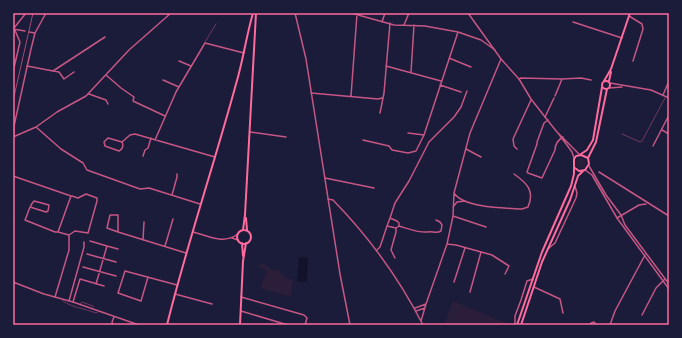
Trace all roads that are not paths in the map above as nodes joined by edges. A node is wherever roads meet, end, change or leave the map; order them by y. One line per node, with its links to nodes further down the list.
1 (26, 13): 19 (street)
2 (46, 13): 23 (street)
3 (170, 13): 45 (street)
4 (253, 13): 30 (main road)
5 (256, 13): 77 (main road)
6 (295, 13): 62 (street)
7 (351, 13): 11 (street)
8 (385, 13): 13 (street)
9 (409, 13): 17 (street)
10 (468, 13): 27 (street)
11 (357, 14): 13 (street); 64 (street)
12 (630, 14): 25 (main road); 35 (street)
13 (382, 22): 15 (street)
14 (573, 22): 25 (street)
15 (390, 23): 17 (street); 38 (street)
16 (216, 24): 28 (lane)
17 (404, 25): 18 (street)
18 (414, 25): 22 (street); 44 (street)
19 (14, 28): 20 (street); 32 (street)
20 (25, 31)
21 (29, 32): 23 (street)
22 (458, 32): 26 (street); 31 (street)
23 (35, 33): 36 (street)
24 (105, 37): 41 (street)
25 (622, 38): 40 (main road)
26 (481, 40): 27 (street); 29 (street)
27 (489, 41): 29 (street)
28 (205, 43): 30 (street); 37 (street)
29 (495, 50): 33 (street)
30 (244, 53): 98 (main road)
31 (449, 58): 39 (street); 50 (street)
32 (14, 59): 42 (street)
33 (502, 59): 46 (street); 93 (street)
34 (179, 61): 37 (street)
35 (633, 61)
36 (28, 66): 41 (street); 83 (street)
37 (191, 66): 56 (street)
38 (386, 66): 44 (street); 66 (street)
39 (471, 67)
40 (611, 69): 51 (main road); 53 (main road)
41 (53, 71): 43 (street)
42 (13, 72)
43 (74, 72)
44 (411, 72): 50 (street)
45 (106, 75): 61 (street); 72 (street)
46 (519, 79): 47 (street); 68 (street)
47 (562, 79): 49 (street); 73 (street)
48 (163, 80): 56 (street)
49 (591, 80)
50 (441, 81): 54 (street)
51 (604, 81): 53 (main road); 57 (main road)
52 (669, 81): 63 (street)
53 (609, 82): 55 (street); 58 (main road)
54 (440, 85): 60 (street); 82 (street)
55 (626, 86): 58 (street); 63 (street)
56 (179, 87): 72 (street)
57 (602, 87): 58 (main road); 95 (main road)
58 (608, 88): 99 (main road)
59 (467, 91): 125 (street)
60 (462, 92)
61 (89, 93): 69 (street); 75 (street)
62 (311, 93): 64 (street); 108 (street)
63 (663, 95): 65 (street)
64 (351, 96): 66 (street)
65 (665, 96): 67 (street); 80 (lane)
66 (382, 98): 70 (street)
67 (669, 98)
68 (531, 99): 73 (street); 94 (street)
69 (108, 104)
70 (380, 113)
71 (669, 115): 76 (street)
72 (165, 116): 88 (street)
73 (545, 117): 74 (street)
74 (548, 120): 79 (street); 87 (street)
75 (36, 127): 83 (street); 112 (street)
76 (661, 130): 81 (street); 91 (street)
77 (250, 132): 86 (street); 121 (main road)
78 (408, 132): 82 (street)
79 (557, 132): 84 (street); 87 (street)
80 (622, 134)
81 (669, 134)
82 (424, 135): 89 (street)
83 (13, 137): 92 (street)
84 (563, 137): 87 (street); 95 (street)
85 (151, 138): 88 (street); 90 (street); 96 (street)
86 (286, 138)
87 (561, 138): 100 (street)
88 (155, 140): 98 (street)
89 (363, 140)
90 (122, 142): 90 (street)
91 (653, 146)
92 (13, 148)
93 (466, 149): 97 (street); 111 (street)
94 (517, 149)
95 (580, 155): 99 (main road); 100 (main road)
96 (143, 156)
97 (481, 156)
98 (215, 157): 117 (main road)
99 (588, 158): 101 (main road)
100 (574, 159): 102 (main road)
101 (589, 166): 103 (main road); 123 (street)
102 (575, 168): 103 (main road); 168 (main road)
103 (584, 170): 109 (main road); 126 (street)
104 (599, 172): 116 (street)
105 (176, 174): 112 (street)
106 (514, 174): 115 (street)
107 (13, 176): 113 (street)
108 (325, 178): 110 (street); 114 (street)
109 (575, 186): 153 (main road); 153 (street)
110 (374, 188)
111 (454, 193): 115 (street); 120 (street)
112 (172, 195): 117 (street)
113 (71, 196): 136 (street); 140 (street)
114 (328, 199): 154 (street); 202 (street)
115 (465, 201): 120 (street)
116 (639, 202): 118 (street); 118 (street); 123 (street)
117 (201, 204): 138 (main road)
118 (648, 204): 124 (street)
119 (30, 207): 119 (street); 136 (street)
120 (453, 209): 122 (street)
121 (245, 215): 134 (main road); 135 (main road)
122 (453, 216): 132 (street); 148 (street)
123 (621, 216): 126 (street); 158 (street)
124 (669, 216)
125 (390, 218): 130 (street); 131 (street)
126 (617, 218): 158 (street)
127 (173, 219): 150 (street)
128 (436, 220): 131 (street)
129 (144, 222): 142 (street)
130 (387, 226): 133 (street); 154 (street)
131 (399, 226): 133 (street)
132 (486, 227)
133 (396, 228): 160 (street)
134 (243, 230): 135 (main road); 139 (main road)
135 (247, 231): 147 (main road)
136 (58, 232): 140 (street)
137 (118, 232): 137 (street); 142 (street)
138 (193, 232): 141 (street); 156 (main road)
139 (238, 234): 141 (street); 143 (main road)
140 (69, 235): 180 (street)
141 (232, 238): 143 (street)
142 (143, 240): 150 (street)
143 (238, 240): 146 (main road)
144 (90, 241): 149 (street)
145 (84, 242): 183 (street)
146 (242, 243): 147 (main road); 161 (main road)
147 (246, 243): 161 (main road)
148 (447, 244): 151 (street); 186 (street)
149 (107, 246): 152 (street); 159 (street)
150 (165, 247): 156 (street)
151 (465, 248): 155 (street); 171 (street)
152 (118, 249)
153 (548, 249): 176 (main road)
154 (377, 250): 187 (street)
155 (480, 252): 165 (street); 178 (street)
156 (186, 253): 174 (main road)
157 (87, 254): 159 (street)
158 (646, 254): 169 (street); 208 (street)
159 (103, 258): 162 (street); 164 (street)
160 (395, 258)
161 (243, 261): 181 (main road)
162 (116, 262)
163 (83, 267): 164 (street)
164 (100, 271): 166 (street); 172 (street)
165 (505, 274)
166 (116, 276)
167 (148, 277): 167 (street); 174 (street)
168 (533, 279): 204 (main road); 204 (street)
169 (664, 280): 173 (street); 177 (street); 193 (street)
170 (13, 282): 180 (street)
171 (454, 282)
172 (96, 284): 175 (street); 184 (street)
173 (669, 284)
174 (177, 285): 179 (main road)
175 (104, 286)
176 (534, 287): 192 (street); 205 (main road)
177 (669, 289)
178 (470, 292)
179 (175, 294): 185 (street); 198 (main road)
180 (55, 297): 182 (street)
181 (241, 297): 189 (main road); 201 (street)
182 (61, 299): 183 (street); 191 (lane)
183 (69, 300): 184 (street)
184 (73, 302): 191 (street)
185 (212, 304)
186 (426, 304): 187 (street); 188 (street)
187 (414, 308): 190 (street)
188 (425, 308): 190 (street); 195 (street)
189 (240, 311): 199 (main road); 200 (street)
190 (416, 311): 195 (street)
191 (98, 312): 194 (street)
192 (564, 312)
193 (642, 315)
194 (114, 317): 196 (street); 197 (street)
195 (422, 321): 203 (street)
196 (113, 325)
197 (139, 325)
198 (167, 325)
199 (240, 325)
200 (288, 325)
201 (305, 325)
202 (350, 325)
203 (423, 325)
204 (516, 325)
205 (521, 325)
206 (590, 325): 207 (street)
207 (597, 325)
208 (610, 325)

